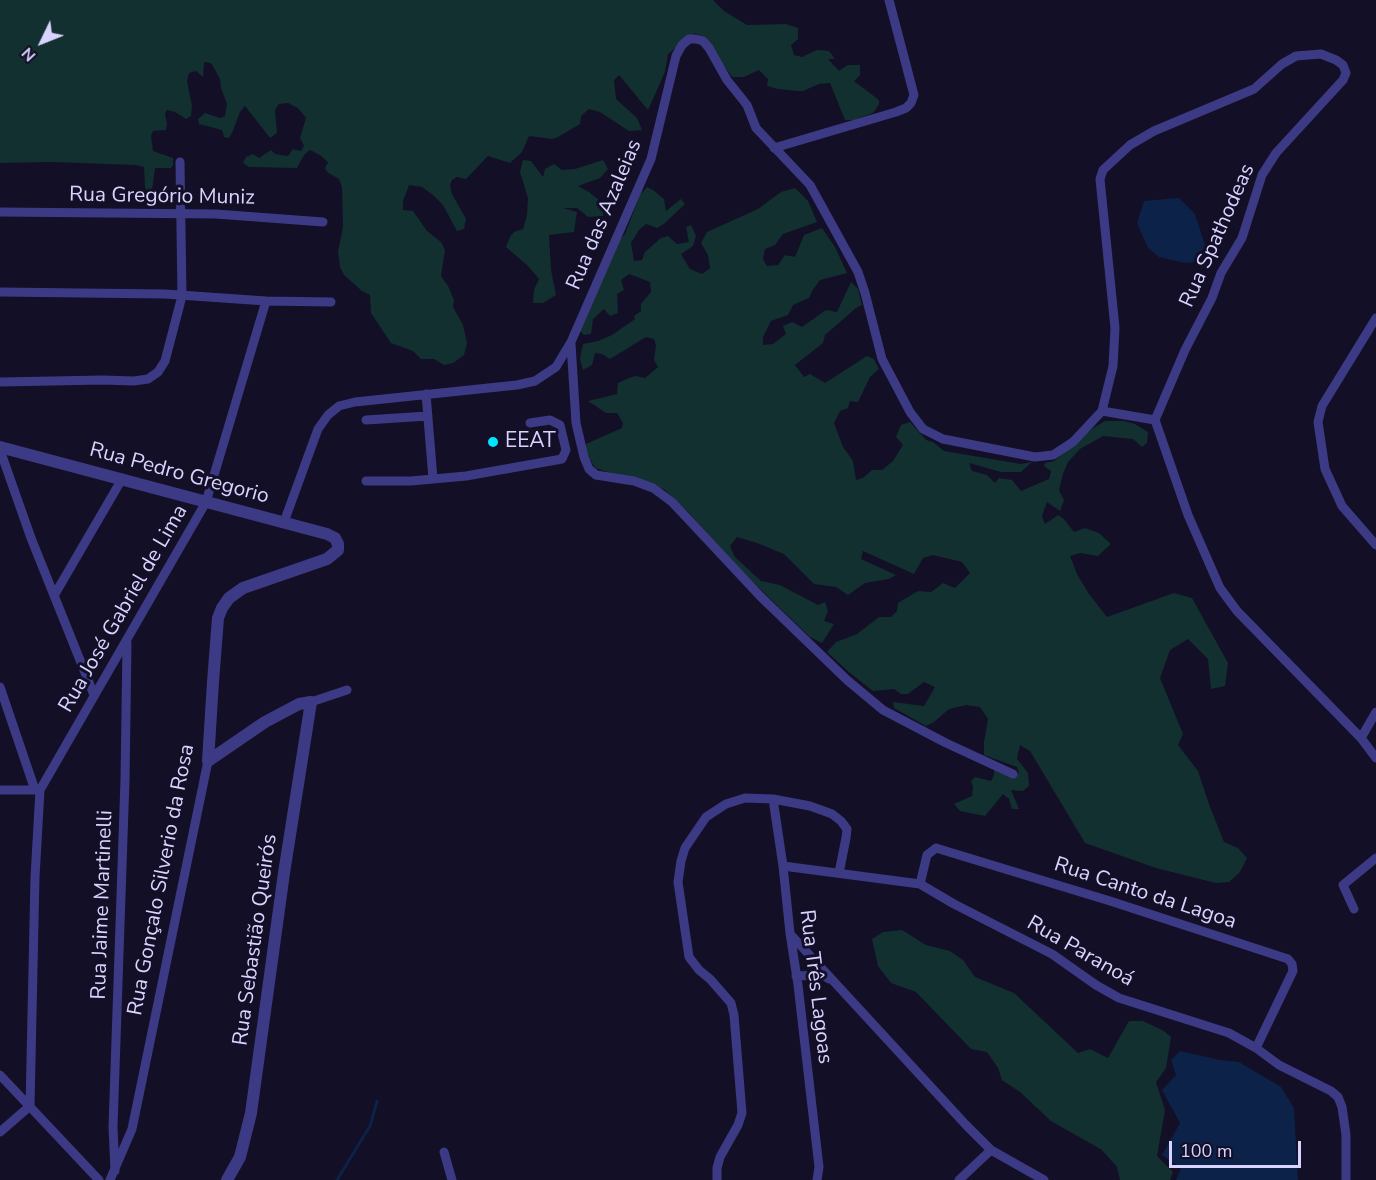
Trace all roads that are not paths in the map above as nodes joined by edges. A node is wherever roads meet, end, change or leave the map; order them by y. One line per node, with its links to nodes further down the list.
1 (889, 0): 2 (street)
2 (774, 148): 12 (street, Rua das Azaleias); 15 (street, Rua das Azaleias)
3 (180, 162): 5 (street)
4 (0, 212): 5 (street, Rua Gregório Muniz)
5 (182, 213): 6 (street, Rua Gregório Muniz); 8 (street)
6 (323, 222)
7 (0, 292): 8 (street)
8 (182, 296): 9 (street); 13 (street)
9 (266, 301): 10 (street); 24 (street, Rua José Gabriel de Lima)
10 (331, 302)
11 (1376, 318): 26 (street)
12 (571, 342): 14 (street); 38 (street, Rua das Azaleias)
13 (0, 382)
14 (426, 394): 16 (street); 25 (street)
15 (1102, 411): 18 (street); 18 (street, Rua Spathodeas)
16 (428, 416): 17 (street); 22 (street)
17 (366, 420)
18 (1155, 420): 35 (street)
19 (530, 423): 22 (street)
20 (0, 449): 21 (street, Rua Pedro Gregorio); 28 (street)
21 (122, 479): 24 (street, Rua Pedro Gregorio); 28 (street)
22 (433, 479): 23 (street)
23 (366, 481)
24 (206, 502): 25 (street, Rua Pedro Gregorio); 29 (street, Rua José Gabriel de Lima)
25 (285, 522): 27 (street, Rua Pedro Gregorio)
26 (1376, 545)
27 (338, 550): 37 (street, Rua Gonçalo Silverio da Rosa)
28 (55, 594): 32 (street)
29 (127, 640): 32 (street, Rua José Gabriel de Lima); 53 (street, Rua Jaime Martinelli)
30 (0, 687): 40 (street)
31 (347, 690): 33 (street)
32 (94, 695): 40 (street, Rua José Gabriel de Lima)
33 (311, 702): 37 (street); 61 (street, Rua Sebastião Queirós)
34 (1376, 712): 35 (street)
35 (1361, 738): 36 (street)
36 (1376, 758)
37 (208, 761): 54 (street, Rua Gonçalo Silverio da Rosa)
38 (1013, 774)
39 (0, 790): 40 (street)
40 (37, 790): 52 (street)
41 (773, 799): 43 (street, Rua Três Lagoas); 44 (street); 63 (street)
42 (1376, 858): 46 (street)
43 (783, 866): 44 (street, Rua Paranoá); 47 (street, Rua Três Lagoas)
44 (839, 873): 45 (street, Rua Paranoá)
45 (920, 884): 50 (street, Rua Paranoá); 50 (street, Rua Canto da Lagoa)
46 (1354, 909)
47 (790, 933): 48 (street, Rua Três Lagoas); 49 (street)
48 (796, 976): 49 (street); 64 (street, Rua Três Lagoas)
49 (834, 981): 56 (street)
50 (1256, 1048): 67 (street, Rua Paranoá)
51 (0, 1075): 52 (street)
52 (30, 1106): 55 (street); 59 (street)
53 (113, 1127): 54 (street); 58 (street, Rua Jaime Martinelli)
54 (132, 1129): 58 (street, Rua Gonçalo Silverio da Rosa)
55 (0, 1132)
56 (992, 1150): 65 (street); 66 (street)
57 (444, 1152): 62 (street)
58 (115, 1171): 60 (street, Rua Gonçalo Silverio da Rosa)
59 (99, 1180)
60 (110, 1180)
61 (227, 1180)
62 (452, 1180)
63 (717, 1180)
64 (817, 1180)
65 (959, 1180)
66 (1044, 1180)
67 (1347, 1180)

